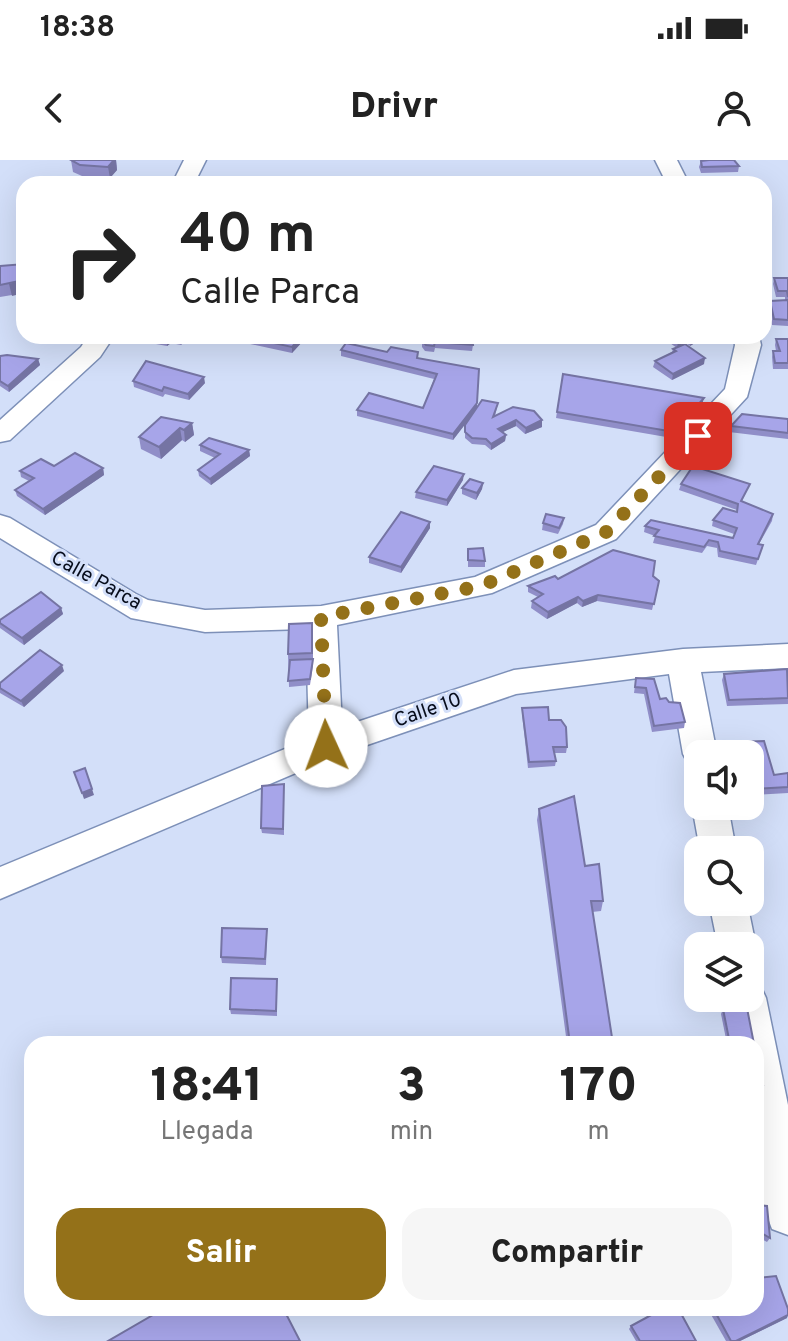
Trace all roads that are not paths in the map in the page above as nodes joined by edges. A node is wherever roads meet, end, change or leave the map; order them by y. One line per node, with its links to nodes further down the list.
1 (96, 344): 3 (street)
2 (748, 344): 5 (street, Calle Parca)
3 (0, 434)
4 (0, 525): 5 (street, Calle Parca)
5 (321, 617): 9 (street)
6 (788, 656): 7 (street, Calle 10)
7 (683, 661): 8 (street); 9 (street, Calle 10)
8 (697, 740)
9 (326, 746): 10 (street, Calle 10)
10 (0, 883)
11 (749, 1012): 12 (street)
12 (754, 1036)
13 (764, 1088): 14 (street)
14 (788, 1213)

